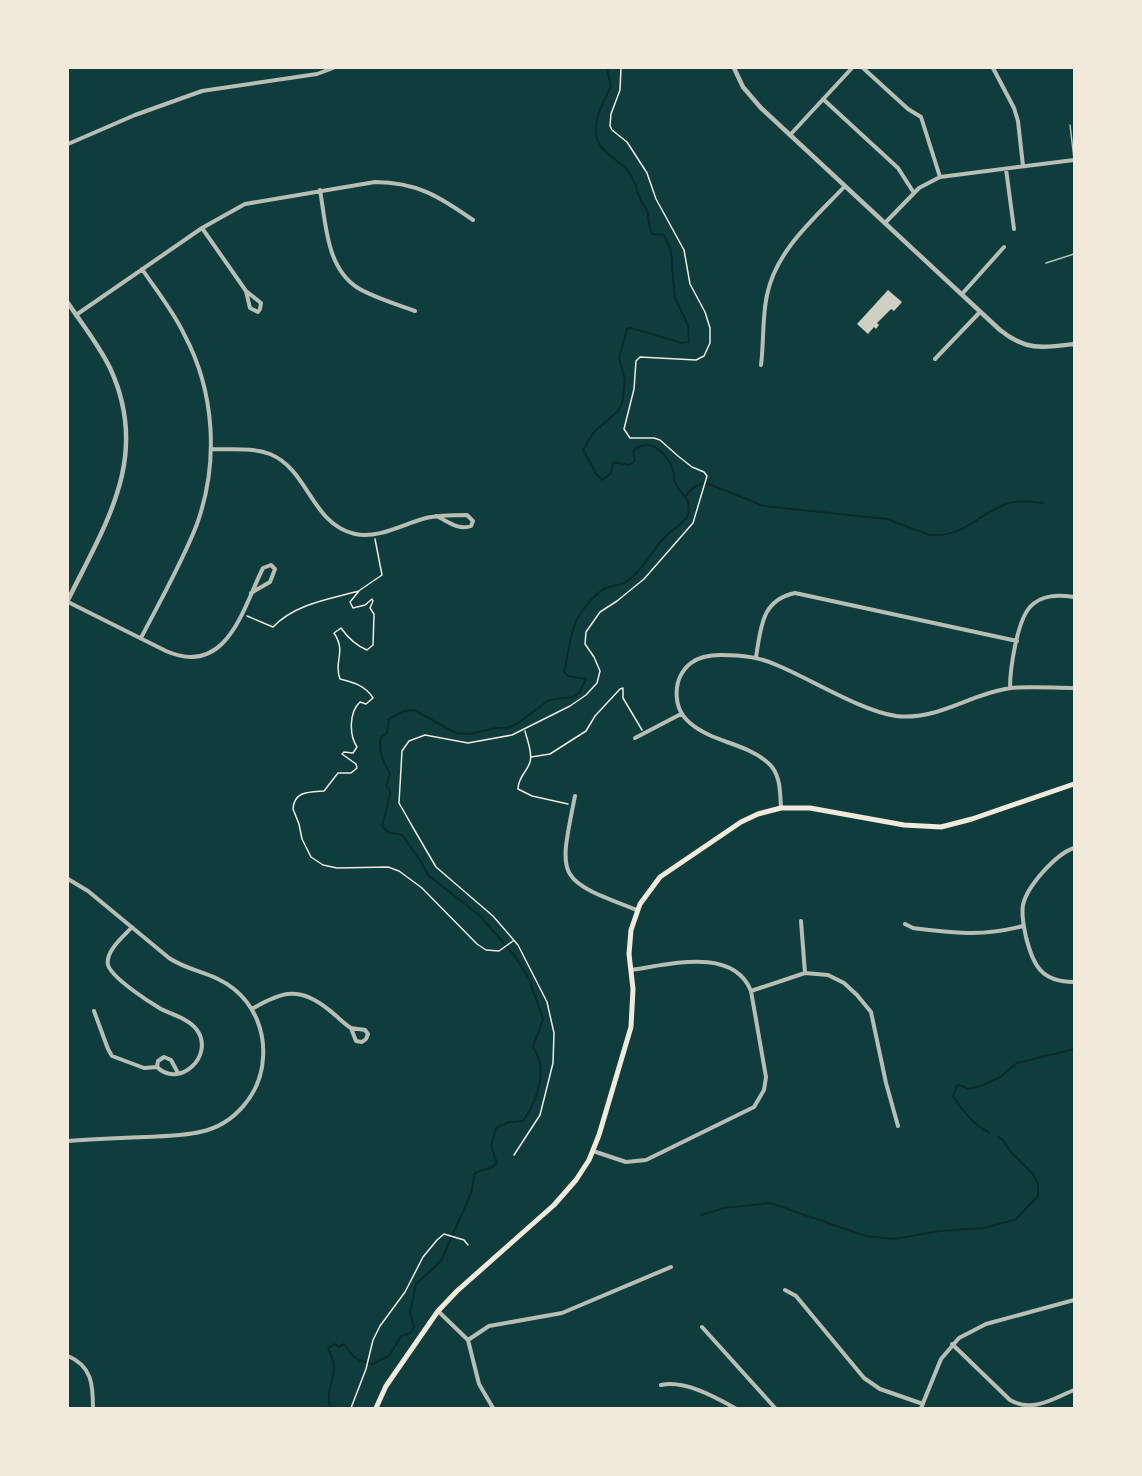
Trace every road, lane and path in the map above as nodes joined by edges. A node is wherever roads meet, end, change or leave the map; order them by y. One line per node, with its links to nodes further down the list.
1 (333, 68): 10 (street)
2 (621, 68): 49 (path)
3 (734, 68): 9 (street)
4 (852, 68): 7 (street)
5 (863, 68): 14 (street)
6 (993, 68): 12 (street)
7 (823, 99): 9 (street); 17 (street)
8 (1070, 125): 11 (lane)
9 (790, 135): 15 (street)
10 (68, 144)
11 (1074, 160): 12 (street)
12 (1023, 166): 13 (street)
13 (1006, 169): 14 (street); 21 (street)
14 (939, 177): 17 (street)
15 (845, 186): 19 (street); 34 (street)
16 (321, 190): 18 (street); 20 (street); 29 (street)
17 (914, 193): 19 (street)
18 (473, 220)
19 (885, 223): 27 (street)
20 (202, 228): 25 (street); 26 (street)
21 (1014, 229)
22 (1004, 247): 27 (street)
23 (1074, 254): 24 (lane)
24 (1046, 263)
25 (142, 269): 31 (street); 35 (street)
26 (246, 291): 26 (street)
27 (962, 294): 30 (street)
28 (68, 303): 31 (street)
29 (415, 311)
30 (980, 312): 32 (street); 33 (street)
31 (76, 315): 41 (street)
32 (1074, 344)
33 (935, 359)
34 (761, 365)
35 (211, 449): 37 (street); 43 (street)
36 (436, 516): 36 (street); 37 (street)
37 (375, 534): 38 (path)
38 (359, 591): 42 (path); 64 (path)
39 (251, 593): 39 (street); 42 (street)
40 (1074, 597): 44 (street)
41 (68, 601): 43 (street)
42 (242, 614): 43 (street)
43 (141, 638)
44 (1017, 641): 45 (street); 46 (street)
45 (756, 657): 46 (street); 48 (street)
46 (1010, 688): 47 (street)
47 (1074, 688)
48 (681, 714): 50 (street); 56 (street)
49 (524, 730): 52 (path); 64 (path)
50 (644, 733): 51 (street); 52 (path)
51 (635, 738)
52 (531, 757): 55 (path)
53 (1074, 783): 56 (main road)
54 (575, 796): 55 (street)
55 (573, 806): 59 (street)
56 (781, 808): 59 (main road)
57 (1074, 848): 62 (street)
58 (68, 879): 63 (street)
59 (637, 910): 65 (main road)
60 (801, 921): 66 (street)
61 (905, 924): 62 (street)
62 (1023, 926): 67 (street)
63 (132, 927): 69 (street); 73 (street)
64 (514, 940): 77 (path)
65 (631, 970): 68 (street); 76 (main road)
66 (805, 973): 68 (street); 74 (street)
67 (1074, 981)
68 (751, 991): 76 (street)
69 (252, 1009): 71 (street); 75 (street)
70 (94, 1011): 72 (street)
71 (351, 1028): 71 (street)
72 (157, 1067): 73 (street); 73 (street)
73 (178, 1073)
74 (898, 1126)
75 (68, 1141)
76 (593, 1151): 82 (main road)
77 (514, 1155)
78 (468, 1245): 91 (path)
79 (671, 1267): 84 (street)
80 (785, 1290): 89 (street)
81 (1074, 1300): 85 (street)
82 (438, 1311): 84 (street); 92 (main road)
83 (702, 1327): 95 (street)
84 (468, 1340): 93 (street)
85 (952, 1344): 88 (street); 89 (street)
86 (68, 1356): 90 (street)
87 (661, 1385): 94 (street)
88 (1074, 1390)
89 (922, 1406)
90 (93, 1408)
91 (351, 1408)
92 (376, 1408)
93 (493, 1408)
94 (735, 1408)
95 (775, 1408)

